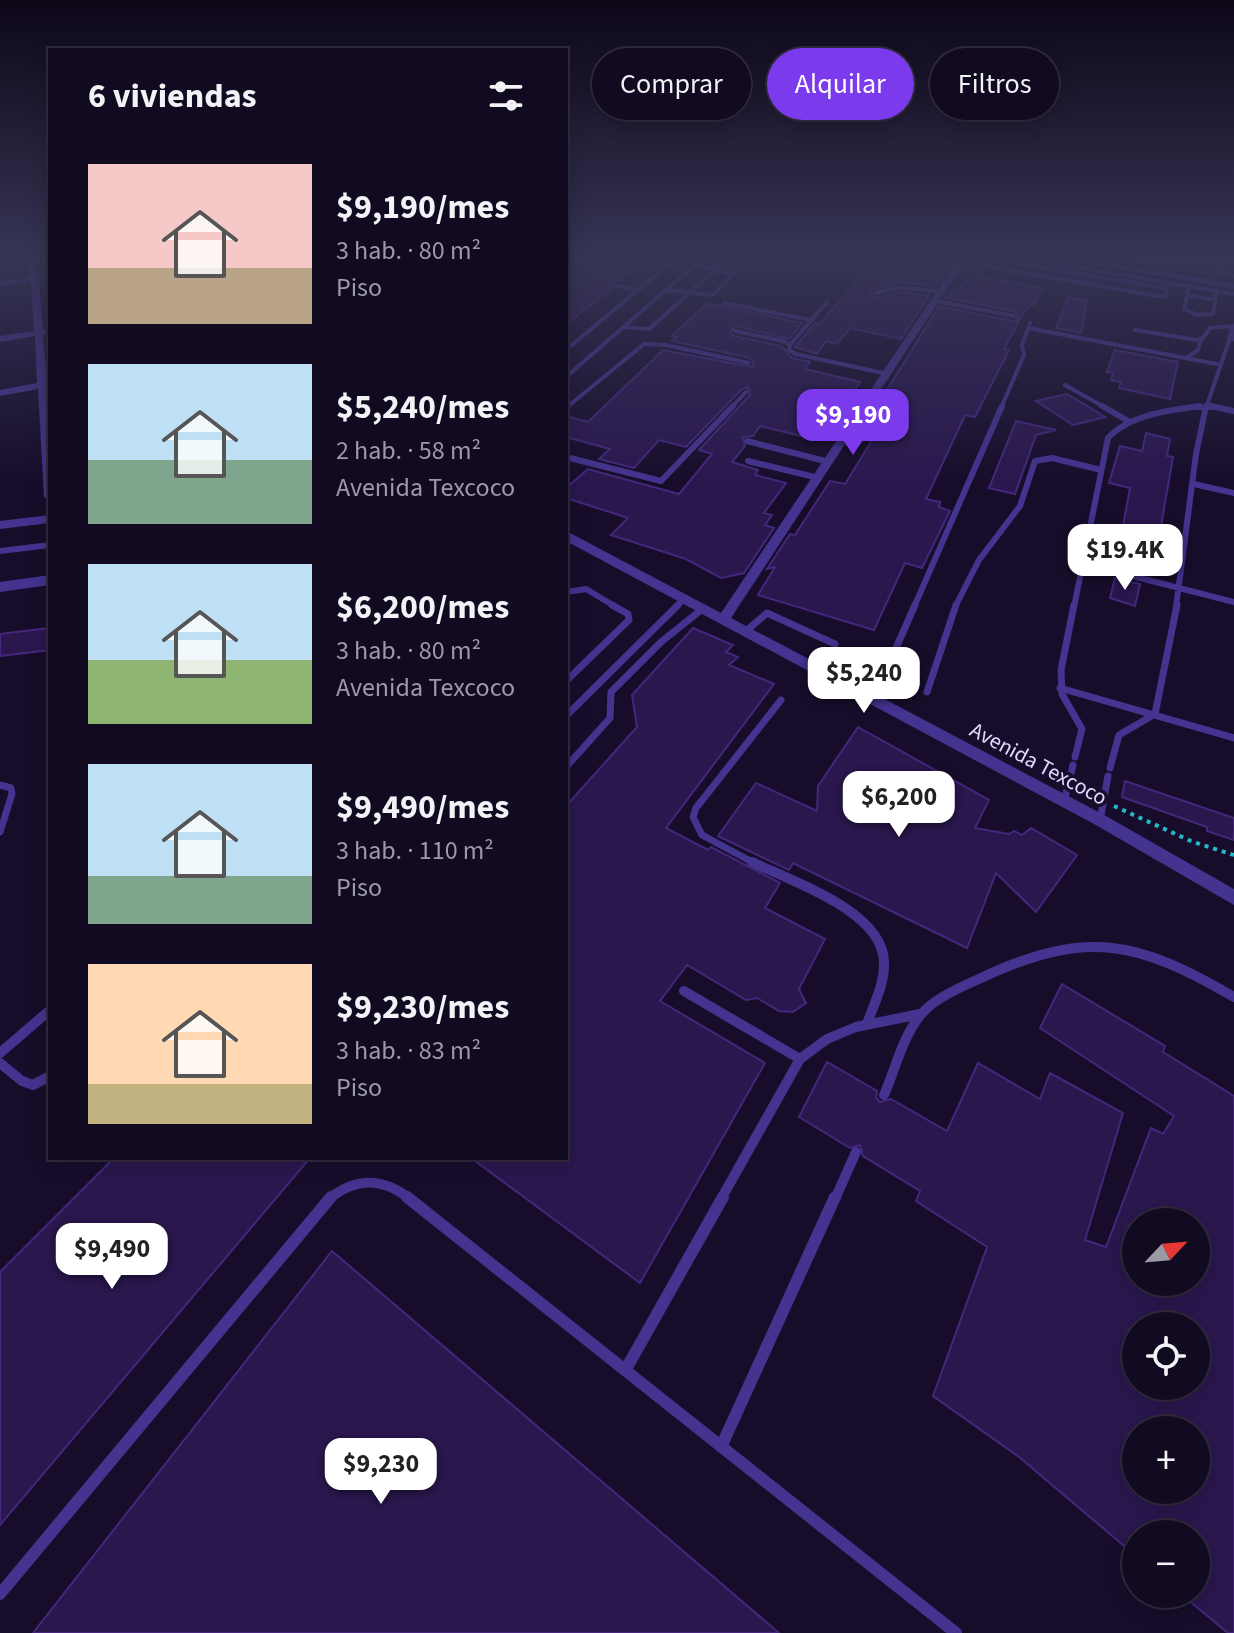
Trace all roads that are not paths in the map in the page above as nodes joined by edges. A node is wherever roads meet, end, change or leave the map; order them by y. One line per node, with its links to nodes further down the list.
1 (48, 331): 11 (street)
2 (589, 331): 16 (lane)
3 (619, 331): 21 (lane)
4 (735, 331): 15 (lane)
5 (802, 331): 15 (lane)
6 (916, 331): 20 (street)
7 (1027, 331): 62 (lane)
8 (1055, 331): 17 (lane)
9 (1144, 331): 13 (lane)
10 (1207, 331): 13 (lane)
11 (38, 333): 12 (street); 22 (street)
12 (0, 339)
13 (1201, 339): 17 (lane)
14 (1232, 339): 19 (lane)
15 (790, 345): 20 (lane)
16 (568, 348)
17 (1186, 358): 19 (lane)
18 (749, 363): 26 (lane)
19 (1217, 364): 27 (lane)
20 (888, 374): 34 (street)
21 (568, 375)
22 (45, 385): 25 (street); 31 (street)
23 (1065, 385): 29 (lane)
24 (746, 392): 32 (lane)
25 (0, 393)
26 (568, 406)
27 (1207, 406): 28 (lane); 29 (lane); 37 (lane)
28 (1234, 411)
29 (1130, 422): 35 (lane)
30 (747, 441): 34 (lane)
31 (48, 452)
32 (568, 458)
33 (748, 461): 36 (lane)
34 (829, 462): 36 (street)
35 (1101, 470): 44 (lane); 61 (lane)
36 (819, 478): 52 (street)
37 (1194, 484): 38 (lane); 47 (lane)
38 (1234, 493)
39 (48, 519): 40 (street)
40 (0, 525)
41 (568, 537): 49 (street, Avenida Texcoco)
42 (48, 545): 43 (lane)
43 (0, 551)
44 (1082, 563): 47 (lane); 59 (lane)
45 (48, 580): 46 (street)
46 (0, 587)
47 (1180, 588): 50 (lane); 65 (lane)
48 (568, 592): 57 (lane)
49 (683, 600): 51 (street, Avenida Texcoco); 54 (lane)
50 (1234, 602)
51 (701, 610): 52 (street, Avenida Texcoco); 55 (lane)
52 (722, 621): 53 (street, Avenida Texcoco)
53 (746, 631): 56 (lane); 62 (street, Avenida Texcoco)
54 (645, 635): 55 (lane); 58 (lane)
55 (661, 642): 60 (lane)
56 (835, 644)
57 (568, 679)
58 (595, 685): 60 (lane); 64 (lane)
59 (1060, 688): 65 (lane); 69 (lane)
60 (611, 692): 67 (lane)
61 (927, 692)
62 (867, 695): 69 (street, Avenida Texcoco)
63 (781, 700): 77 (lane)
64 (568, 714)
65 (1155, 714): 66 (lane); 70 (lane)
66 (1234, 738)
67 (568, 765)
68 (0, 785): 71 (lane)
69 (1064, 802): 70 (street, Avenida Texcoco)
70 (1100, 820): 72 (street, Avenida Texcoco)
71 (0, 832)
72 (1234, 898)
73 (684, 991): 79 (lane)
74 (1234, 997): 76 (lane)
75 (48, 1012): 78 (lane)
76 (920, 1014): 77 (lane); 82 (lane)
77 (868, 1021): 79 (lane)
78 (0, 1053)
79 (800, 1059): 84 (lane)
80 (0, 1063): 81 (lane)
81 (48, 1077)
82 (884, 1095)
83 (856, 1152): 85 (lane)
84 (626, 1369): 85 (lane); 86 (lane)
85 (721, 1447): 87 (lane)
86 (0, 1594)
87 (956, 1633)

